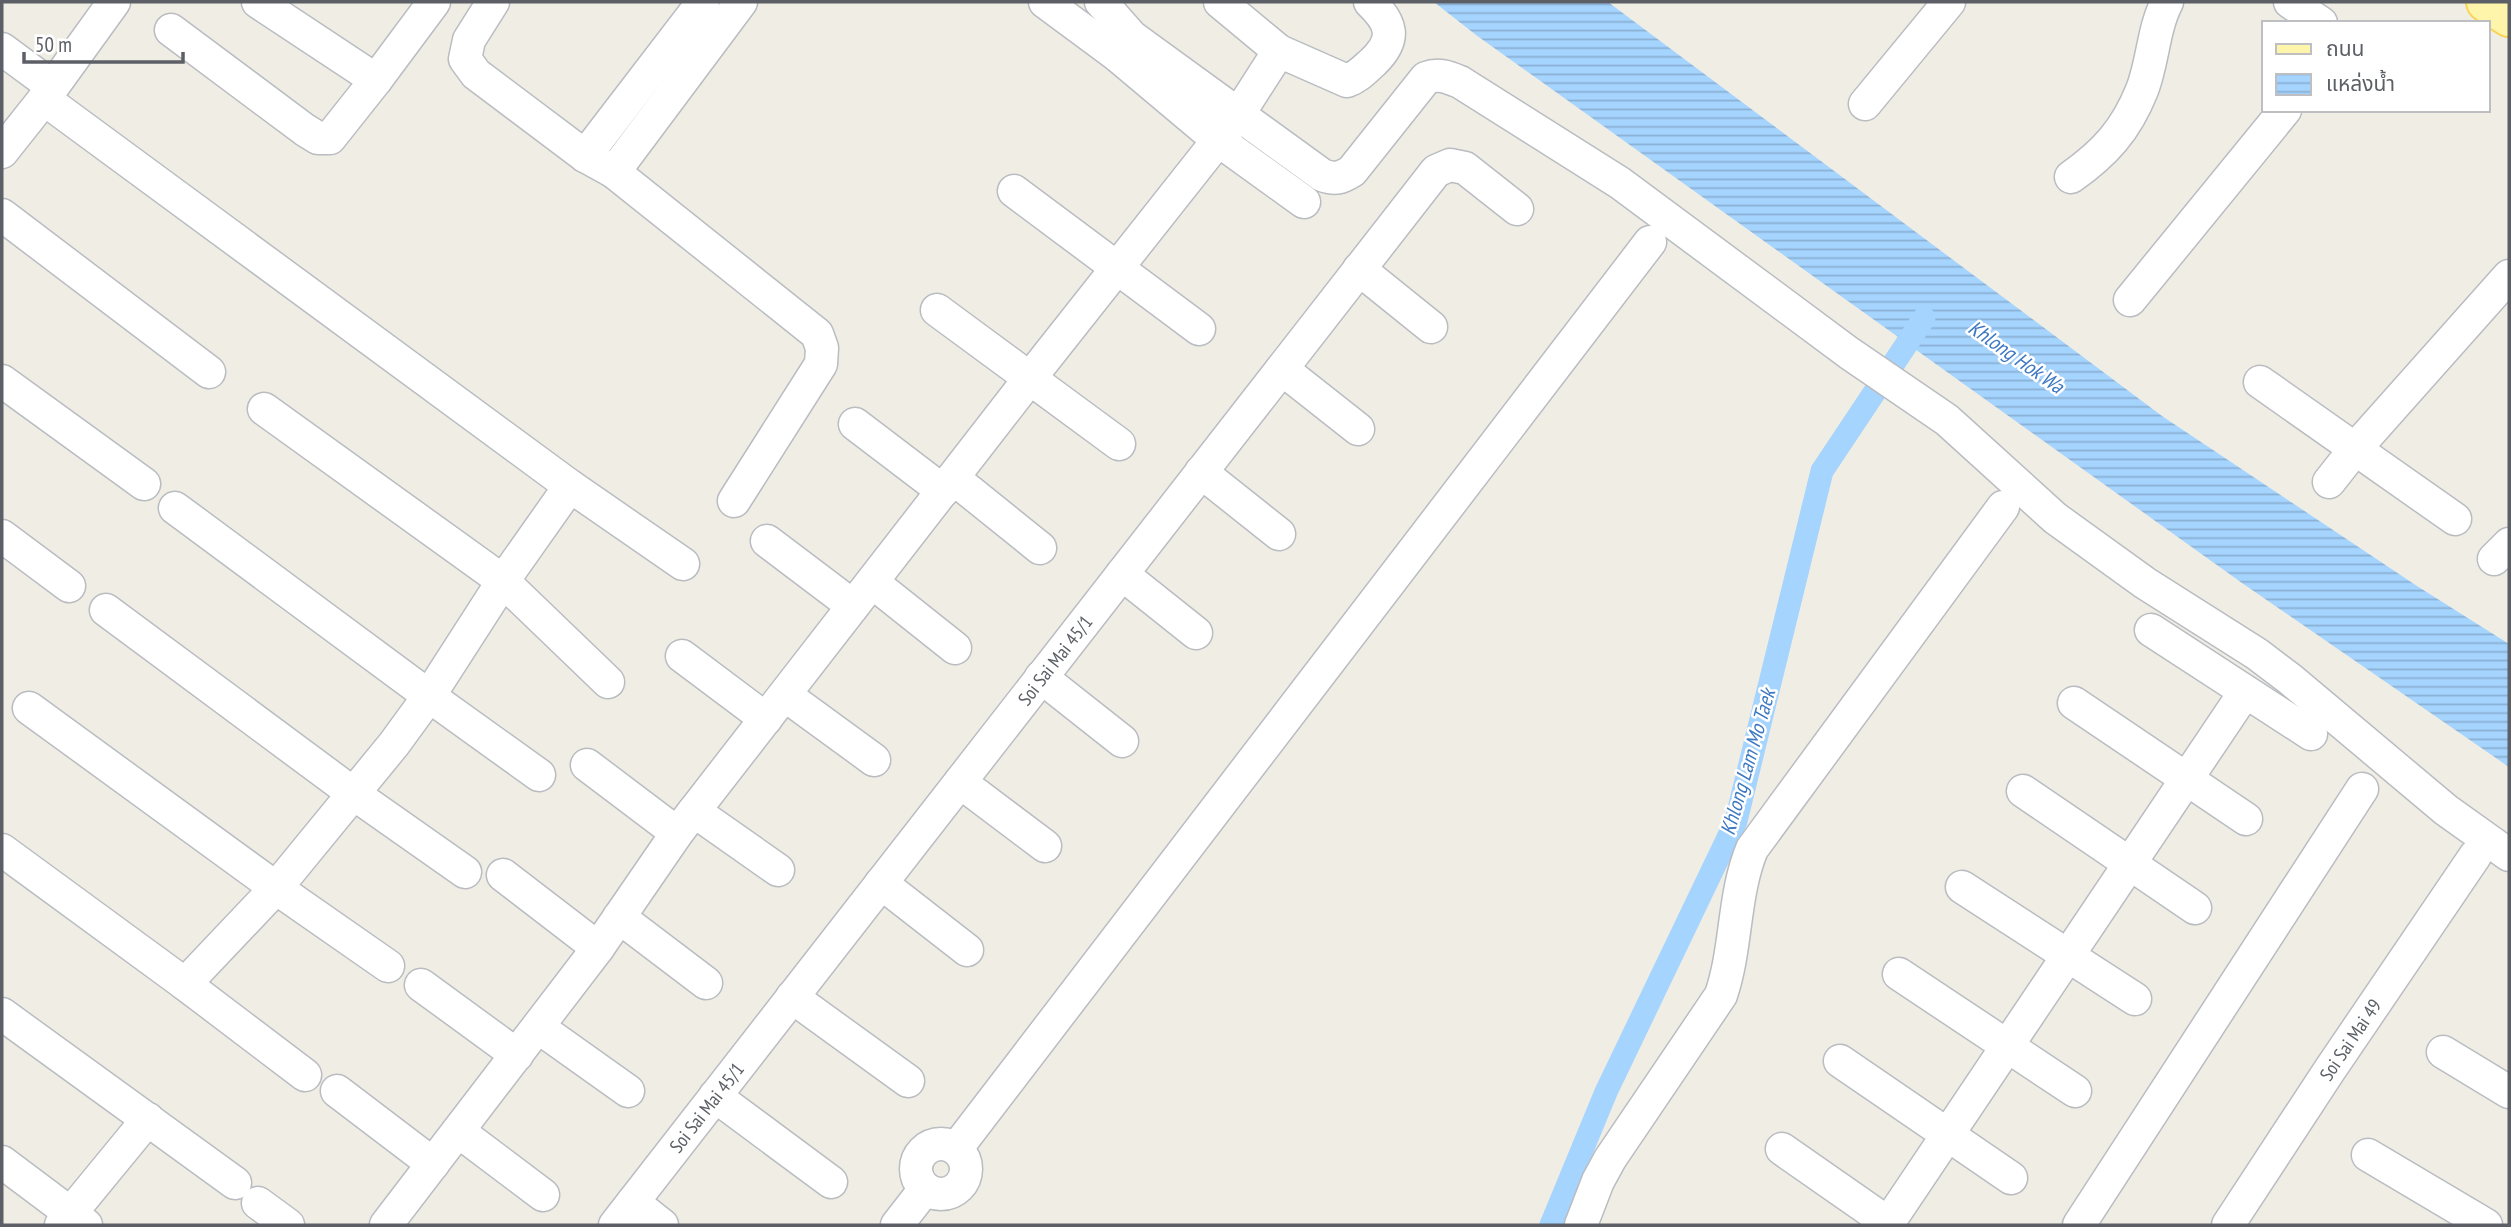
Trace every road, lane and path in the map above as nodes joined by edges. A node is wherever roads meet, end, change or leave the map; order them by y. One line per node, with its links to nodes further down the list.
1 (114, 2): 22 (street)
2 (258, 2): 21 (street)
3 (493, 2): 28 (street)
4 (703, 2): 28 (street)
5 (741, 2): 29 (street)
6 (1045, 2): 18 (street)
7 (1101, 2): 18 (street)
8 (1220, 2): 20 (street)
9 (1370, 2): 20 (street)
10 (1949, 2): 23 (street)
11 (2167, 2): 30 (street)
12 (2290, 2): 16 (street)
13 (2486, 2): 15 (main road)
14 (432, 3): 21 (street)
15 (2509, 17)
16 (2318, 21)
17 (171, 30): 21 (street)
18 (1125, 46): 25 (street); 26 (street)
19 (2, 49): 22 (street)
20 (1279, 51): 25 (street)
21 (376, 80)
22 (48, 92): 27 (street); 57 (street)
23 (1865, 104)
24 (2283, 112): 39 (street)
25 (1238, 115): 26 (street); 98 (street)
26 (1218, 140): 32 (street); 36 (street)
27 (2, 152)
28 (584, 156): 29 (street)
29 (614, 173): 58 (street)
30 (2071, 177)
31 (1014, 191): 36 (street)
32 (1304, 202)
33 (1517, 209): 37 (street, Soi Sai Mai 45/1)
34 (2, 215): 44 (street)
35 (1650, 242): 147 (street)
36 (1117, 267): 42 (street); 45 (street)
37 (1359, 269): 41 (street); 43 (street, Soi Sai Mai 45/1)
38 (2509, 276): 52 (street)
39 (2130, 300)
40 (937, 310): 45 (street)
41 (1431, 327)
42 (1199, 329)
43 (1282, 369): 50 (street); 53 (street, Soi Sai Mai 45/1)
44 (209, 372)
45 (1030, 378): 51 (street); 56 (street)
46 (2, 381): 55 (street)
47 (2260, 382): 52 (street)
48 (264, 409): 68 (street)
49 (855, 424): 56 (street)
50 (1357, 429)
51 (1119, 444)
52 (2355, 449): 54 (street); 61 (street)
53 (1201, 472): 62 (street); 67 (street, Soi Sai Mai 45/1)
54 (2329, 482)
55 (144, 484)
56 (948, 484): 65 (street); 70 (street)
57 (570, 485): 66 (street); 68 (street)
58 (734, 501)
59 (2003, 506): 148 (street)
60 (175, 508): 80 (street)
61 (2455, 519)
62 (1279, 534)
63 (2, 536): 69 (street)
64 (767, 541): 70 (street)
65 (1040, 548)
66 (683, 564)
67 (1122, 574): 73 (street); 76 (street, Soi Sai Mai 45/1)
68 (503, 581): 77 (street); 80 (street)
69 (69, 586)
70 (863, 594): 74 (street); 79 (street)
71 (106, 610): 93 (street)
72 (2151, 630): 78 (street)
73 (1196, 633)
74 (955, 648)
75 (682, 656): 83 (street)
76 (1041, 677): 85 (street); 90 (street, Soi Sai Mai 45/1)
77 (608, 682)
78 (2245, 692): 84 (street); 89 (street)
79 (785, 695): 83 (street); 86 (street)
80 (429, 696): 88 (street); 93 (street)
81 (2074, 703): 89 (street)
82 (29, 708): 106 (street)
83 (766, 719): 95 (street)
84 (2311, 734)
85 (1122, 741)
86 (874, 760)
87 (587, 765): 95 (street)
88 (539, 775)
89 (2186, 778): 94 (street); 100 (street)
90 (960, 782): 96 (street); 104 (street, Soi Sai Mai 45/1)
91 (2362, 789): 150 (street)
92 (2023, 792): 100 (street)
93 (354, 794): 102 (street); 106 (street)
94 (2246, 819)
95 (686, 822): 101 (street); 108 (street)
96 (1045, 846)
97 (2, 850): 115 (street)
98 (2509, 855)
99 (2475, 856): 151 (street, Soi Sai Mai 49)
100 (2129, 865): 107 (street); 111 (street)
101 (778, 870)
102 (465, 872)
103 (503, 875): 109 (street)
104 (881, 883): 110 (street); 117 (street, Soi Sai Mai 45/1)
105 (1962, 887): 111 (street)
106 (276, 888): 112 (street); 115 (street)
107 (2195, 908)
108 (619, 917): 109 (street); 114 (street)
109 (598, 948): 120 (street)
110 (967, 950)
111 (2067, 956): 118 (street); 121 (street)
112 (388, 966)
113 (1899, 974): 121 (street)
114 (706, 983)
115 (185, 984): 125 (street)
116 (421, 985): 123 (street)
117 (792, 997): 126 (street); 131 (street, Soi Sai Mai 45/1)
118 (2135, 999)
119 (2, 1014): 132 (street)
120 (538, 1027): 123 (street); 128 (street)
121 (2007, 1046): 129 (street); 134 (street)
122 (2443, 1052): 130 (street)
123 (517, 1055): 133 (street)
124 (1840, 1060): 134 (street)
125 (304, 1075)
126 (908, 1081)
127 (337, 1091): 138 (street)
128 (628, 1091)
129 (2075, 1091)
130 (2509, 1092)
131 (715, 1096): 140 (street); 142 (street, Soi Sai Mai 45/1)
132 (148, 1119): 143 (street); 144 (street)
133 (458, 1132): 138 (street); 141 (street)
134 (1948, 1135): 139 (street); 149 (street)
135 (1782, 1149): 149 (street)
136 (2368, 1155): 152 (street)
137 (2, 1162): 143 (street)
138 (433, 1164): 145 (street)
139 (2011, 1178)
140 (831, 1182)
141 (543, 1195)
142 (624, 1214): 146 (street)
143 (72, 1221)
144 (288, 1225)
145 (386, 1225)
146 (662, 1225)
147 (897, 1225)
148 (1581, 1225)
149 (1889, 1225)
150 (2079, 1225)
151 (2228, 1225)
152 (2486, 1225)

